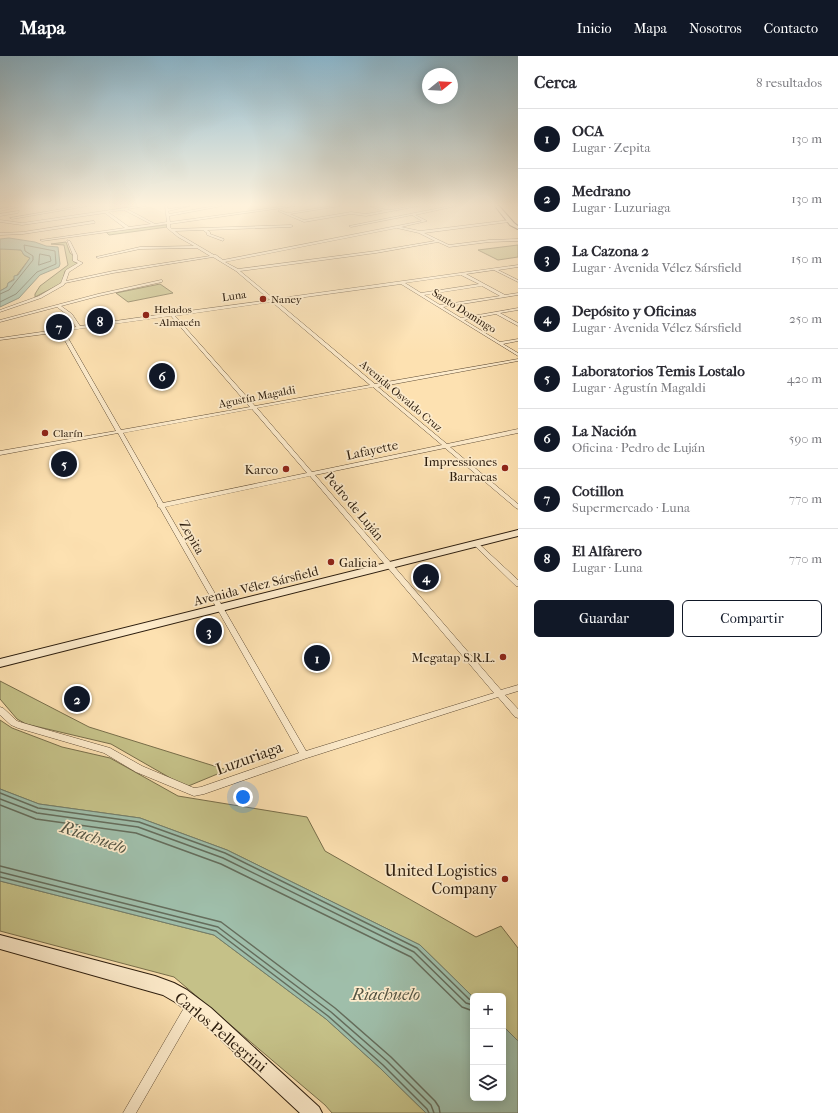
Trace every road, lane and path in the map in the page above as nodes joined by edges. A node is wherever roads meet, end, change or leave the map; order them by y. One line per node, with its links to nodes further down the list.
1 (75, 255): 14 (street)
2 (106, 255): 6 (street)
3 (252, 255): 7 (street)
4 (350, 255): 10 (street)
5 (215, 256): 7 (street, Avenida Osvaldo Cruz); 14 (street)
6 (98, 257)
7 (224, 261): 10 (street, Avenida Osvaldo Cruz)
8 (518, 266): 9 (street, Luna)
9 (494, 269): 11 (street, Luna); 12 (street)
10 (237, 270): 20 (street, Avenida Osvaldo Cruz)
11 (462, 274): 15 (street, Luna); 16 (street)
12 (517, 280)
13 (161, 281): 21 (street)
14 (65, 282): 24 (street)
15 (401, 282): 17 (street, Santo Domingo); 20 (street, Luna)
16 (482, 285): 17 (street); 19 (street)
17 (421, 294): 22 (street, Santo Domingo)
18 (518, 294): 19 (street)
19 (504, 296): 22 (street)
20 (272, 300): 26 (street, Luna); 37 (street, Avenida Osvaldo Cruz)
21 (58, 306): 28 (street); 30 (street)
22 (440, 306): 27 (street, Santo Domingo)
23 (518, 310): 25 (street)
24 (0, 311)
25 (497, 313): 27 (street); 29 (street)
26 (171, 314): 30 (street, Luna); 38 (street, Pedro de Luján)
27 (461, 319): 34 (street, Santo Domingo)
28 (0, 321)
29 (518, 325)
30 (78, 328): 31 (street, Luna)
31 (61, 330): 32 (street, Luna); 40 (street, Zepita)
32 (0, 338)
33 (518, 340): 34 (street)
34 (499, 343): 35 (street, Santo Domingo)
35 (518, 355)
36 (518, 360): 37 (street, Agustín Magaldi)
37 (374, 386): 38 (street, Agustín Magaldi); 41 (street, Avenida Osvaldo Cruz)
38 (254, 408): 40 (street, Agustín Magaldi); 43 (street, Pedro de Luján)
39 (518, 431): 41 (street, Lafayette)
40 (120, 432): 42 (street, Agustín Magaldi); 44 (street, Zepita)
41 (446, 446): 43 (street, Lafayette); 45 (street, Avenida Osvaldo Cruz)
42 (0, 453)
43 (312, 474): 44 (street, Lafayette); 48 (street, Pedro de Luján)
44 (160, 506): 50 (street, Zepita)
45 (518, 507)
46 (518, 533): 47 (main road, Avenida Vélez Sársfield)
47 (476, 544): 48 (main road, Avenida Vélez Sársfield); 49 (street)
48 (389, 566): 50 (main road, Avenida Vélez Sársfield); 53 (street, Pedro de Luján)
49 (518, 584)
50 (219, 609): 51 (main road, Avenida Vélez Sársfield); 56 (street, Zepita)
51 (0, 663)
52 (518, 688): 53 (street, Luzuriaga)
53 (500, 694): 55 (street, Pedro de Luján); 56 (street, Luzuriaga)
54 (0, 710): 56 (street, Luzuriaga)
55 (518, 715)
56 (304, 755)
57 (0, 942): 58 (main road, Carlos Pellegrini)
58 (192, 1005): 59 (street); 60 (main road, Carlos Pellegrini)
59 (129, 1113)
60 (313, 1113)

